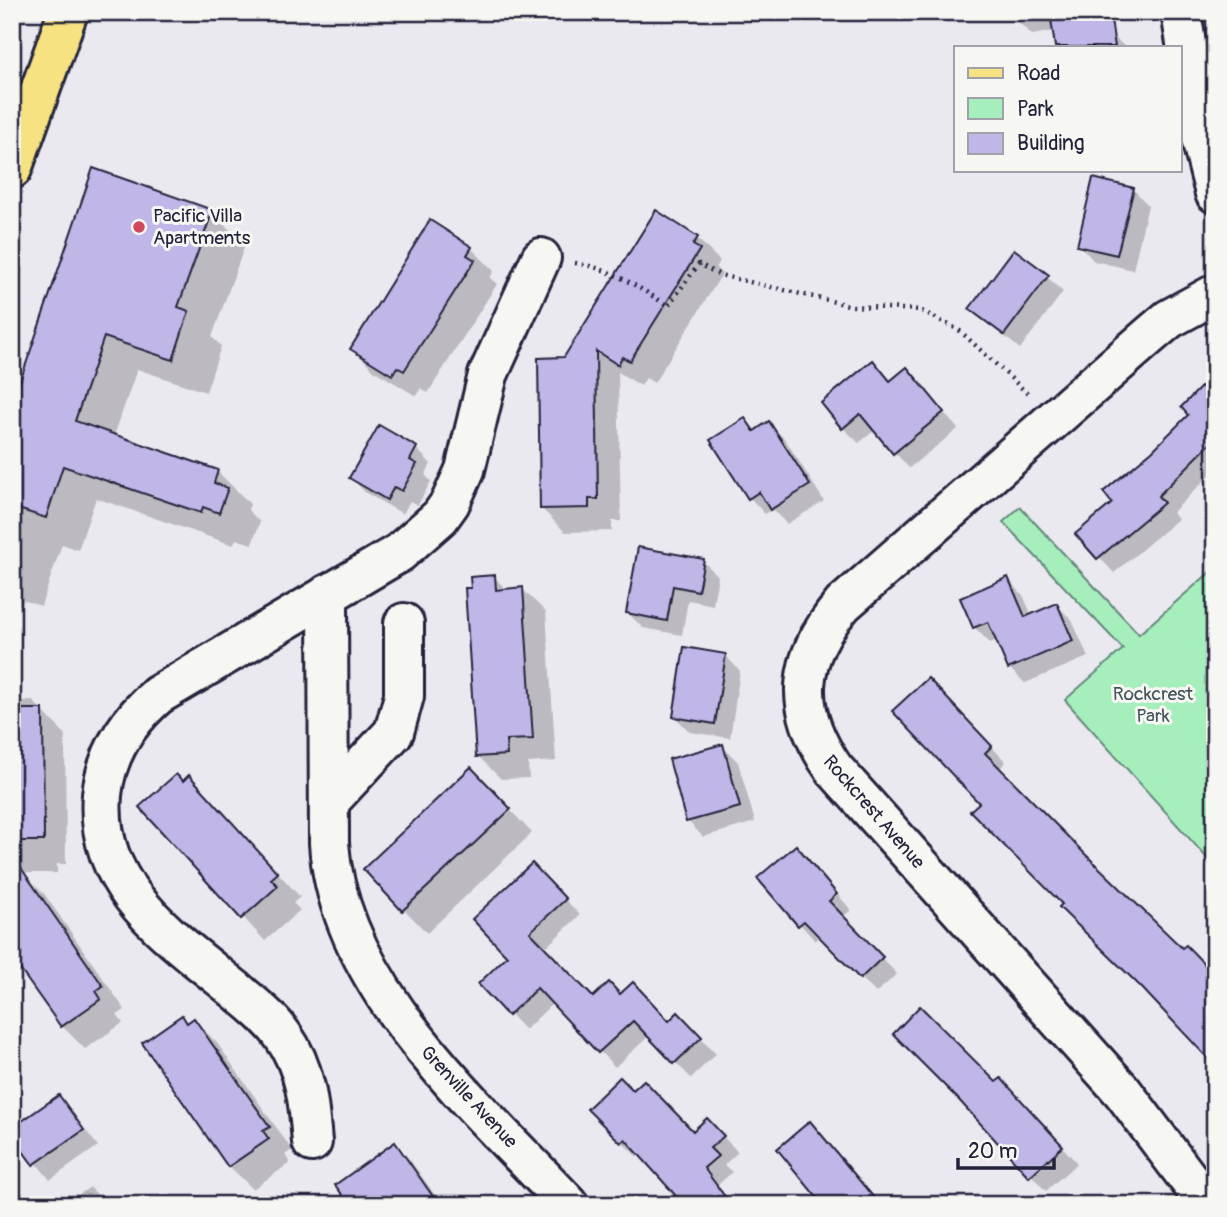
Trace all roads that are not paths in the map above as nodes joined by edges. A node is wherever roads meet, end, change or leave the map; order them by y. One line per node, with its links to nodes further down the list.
1 (68, 12): 3 (main road)
2 (1181, 12): 4 (street)
3 (12, 169)
4 (1215, 193)
5 (541, 258): 7 (street)
6 (1215, 294): 14 (street, Rockcrest Avenue)
7 (328, 594): 8 (street); 10 (street, Grenville Avenue)
8 (284, 620): 10 (street); 12 (street)
9 (404, 623): 11 (street)
10 (328, 645): 11 (street, Grenville Avenue)
11 (329, 802): 13 (street, Grenville Avenue)
12 (312, 1142)
13 (569, 1205)
14 (1208, 1205)

